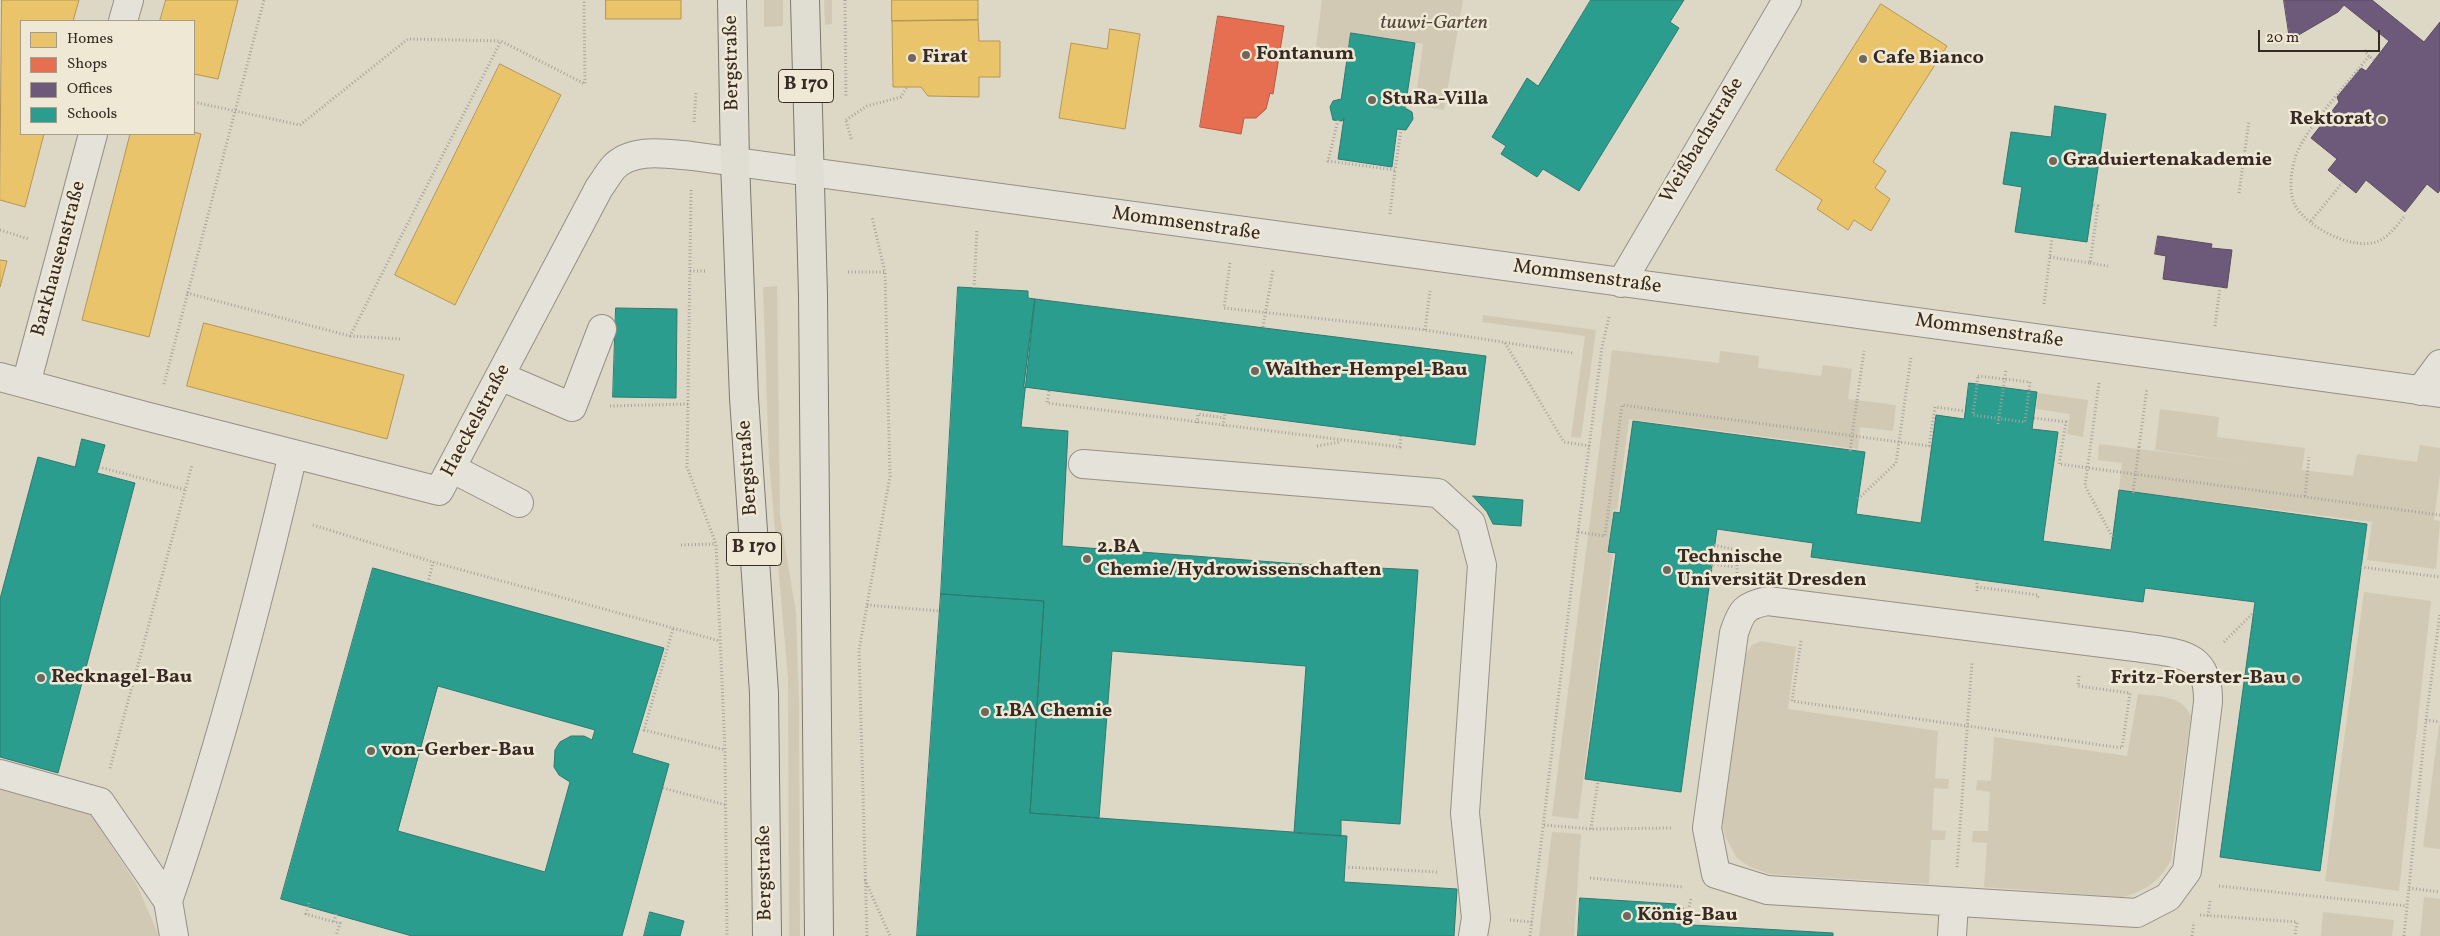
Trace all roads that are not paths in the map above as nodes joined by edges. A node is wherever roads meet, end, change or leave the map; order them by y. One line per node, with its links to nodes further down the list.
1 (129, 0): 5 (street)
2 (732, 0): 7 (main road, Bergstraße / B 170)
3 (804, 0): 8 (main road, B 170)
4 (1786, 0): 9 (street, Weißbachstraße)
5 (123, 20)
6 (93, 135): 14 (street, Barkhausenstraße)
7 (735, 162): 8 (street, Mommsenstraße); 12 (street, Haeckelstraße); 24 (main road, Bergstraße / B 170)
8 (809, 172): 9 (street, Mommsenstraße); 25 (main road, B 170)
9 (1621, 283): 15 (street, Mommsenstraße)
10 (602, 329): 12 (street)
11 (2440, 364): 15 (street)
12 (500, 376): 18 (street, Haeckelstraße)
13 (0, 377): 14 (street, Haeckelstraße)
14 (26, 384): 16 (street, Haeckelstraße)
15 (2430, 392)
16 (293, 454): 18 (street, Haeckelstraße); 21 (street)
17 (1083, 464): 26 (street)
18 (451, 468): 19 (street)
19 (519, 503)
20 (0, 774): 21 (street)
21 (168, 901): 23 (street)
22 (1954, 903): 22 (street); 27 (street)
23 (174, 936)
24 (767, 936)
25 (819, 936)
26 (1473, 936)
27 (1952, 936)

